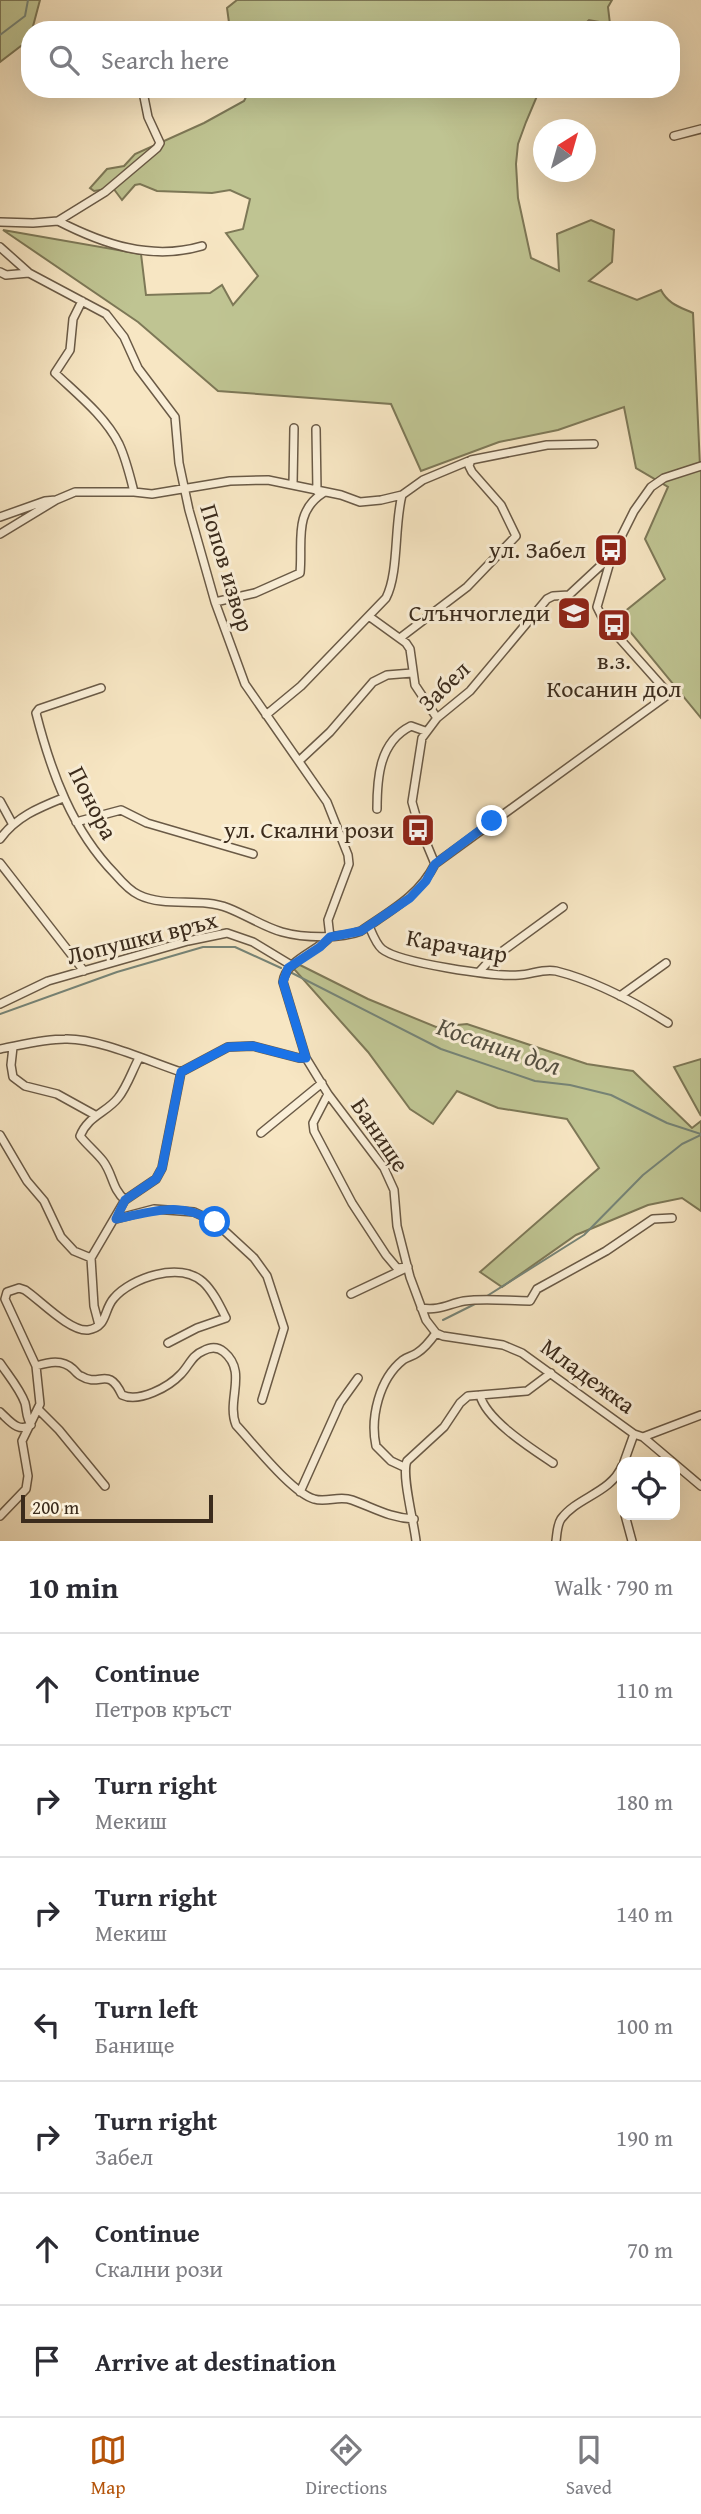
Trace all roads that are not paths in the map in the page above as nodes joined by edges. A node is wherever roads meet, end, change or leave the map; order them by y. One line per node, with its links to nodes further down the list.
1 (144, 98): 4 (street)
2 (701, 128): 3 (street)
3 (674, 136)
4 (58, 221): 5 (street); 6 (street)
5 (0, 222)
6 (202, 246)
7 (0, 247): 9 (street)
8 (0, 272): 9 (street, Попов извор)
9 (29, 273): 10 (street, Попов извор)
10 (82, 301): 17 (street, Попов извор); 18 (street)
11 (294, 428): 16 (street)
12 (316, 429): 19 (street)
13 (594, 444): 14 (street)
14 (471, 460): 20 (street); 27 (street)
15 (701, 466): 24 (street, Забел)
16 (293, 484): 17 (street); 19 (street)
17 (184, 488): 18 (street); 25 (street, Попов извор)
18 (134, 492): 21 (street)
19 (320, 492): 20 (street); 25 (street)
20 (402, 495): 26 (street)
21 (56, 500): 22 (street); 23 (street)
22 (0, 517)
23 (0, 534)
24 (612, 555): 31 (street, Забел); 42 (street)
25 (215, 602): 30 (street, Попов извор)
26 (370, 617): 27 (street); 30 (street)
27 (400, 638): 28 (street)
28 (412, 673): 31 (street); 33 (street)
29 (101, 688): 34 (street, Понора)
30 (266, 715): 33 (street, Попов извор)
31 (438, 718): 32 (street, Забел)
32 (425, 731): 36 (street); 42 (street, Забел)
33 (299, 761): 45 (street, Попов извор)
34 (63, 798): 37 (street, Понора); 38 (street)
35 (0, 801): 38 (street)
36 (377, 809)
37 (76, 822): 40 (street); 45 (street, Понора)
38 (12, 823): 39 (street)
39 (0, 839)
40 (253, 854)
41 (0, 863): 48 (street)
42 (435, 864): 44 (street)
43 (563, 907): 49 (street)
44 (369, 926): 45 (street); 49 (street, Карачаир)
45 (330, 937): 47 (street)
46 (666, 963): 50 (street)
47 (291, 965): 48 (street, Лопушки връх); 56 (street, Банище)
48 (84, 971): 51 (street, Лопушки връх)
49 (479, 972): 50 (street, Карачаир)
50 (620, 996): 52 (street, Карачаир)
51 (0, 1004)
52 (667, 1023)
53 (13, 1047): 54 (street); 55 (street); 60 (street)
54 (0, 1049)
55 (139, 1058): 57 (street); 60 (street)
56 (306, 1058): 57 (street); 58 (street, Банище)
57 (181, 1072): 64 (street)
58 (322, 1083): 59 (street, Банище); 61 (street)
59 (328, 1094): 68 (street, Банище); 68 (street)
60 (95, 1115): 64 (street)
61 (261, 1133)
62 (0, 1135): 63 (street)
63 (3, 1147): 67 (street)
64 (125, 1200): 66 (street)
65 (672, 1218): 70 (street)
66 (116, 1219): 67 (street); 79 (street)
67 (91, 1258): 71 (street)
68 (408, 1267): 69 (street); 70 (street, Банище)
69 (351, 1294)
70 (421, 1308): 72 (street, Банище)
71 (99, 1325): 73 (street); 75 (street)
72 (436, 1333): 76 (street, Младежка); 88 (street)
73 (168, 1343)
74 (0, 1363): 83 (street)
75 (36, 1366): 80 (street); 92 (street)
76 (551, 1373): 78 (street); 84 (street, Младежка)
77 (358, 1377): 92 (street)
78 (480, 1395): 87 (street); 88 (street)
79 (262, 1400)
80 (38, 1410): 83 (street); 90 (street)
81 (0, 1412): 83 (street)
82 (701, 1415): 85 (street)
83 (30, 1425): 93 (street)
84 (634, 1434): 85 (street, Младежка); 86 (street)
85 (643, 1437): 91 (street, Младежка)
86 (626, 1457)
87 (553, 1463)
88 (404, 1467): 94 (street)
89 (617, 1472): 97 (street)
90 (105, 1486)
91 (701, 1486)
92 (300, 1492): 94 (street)
93 (0, 1516)
94 (414, 1519): 96 (street)
95 (626, 1520): 98 (street)
96 (416, 1541)
97 (555, 1541)
98 (632, 1541)

